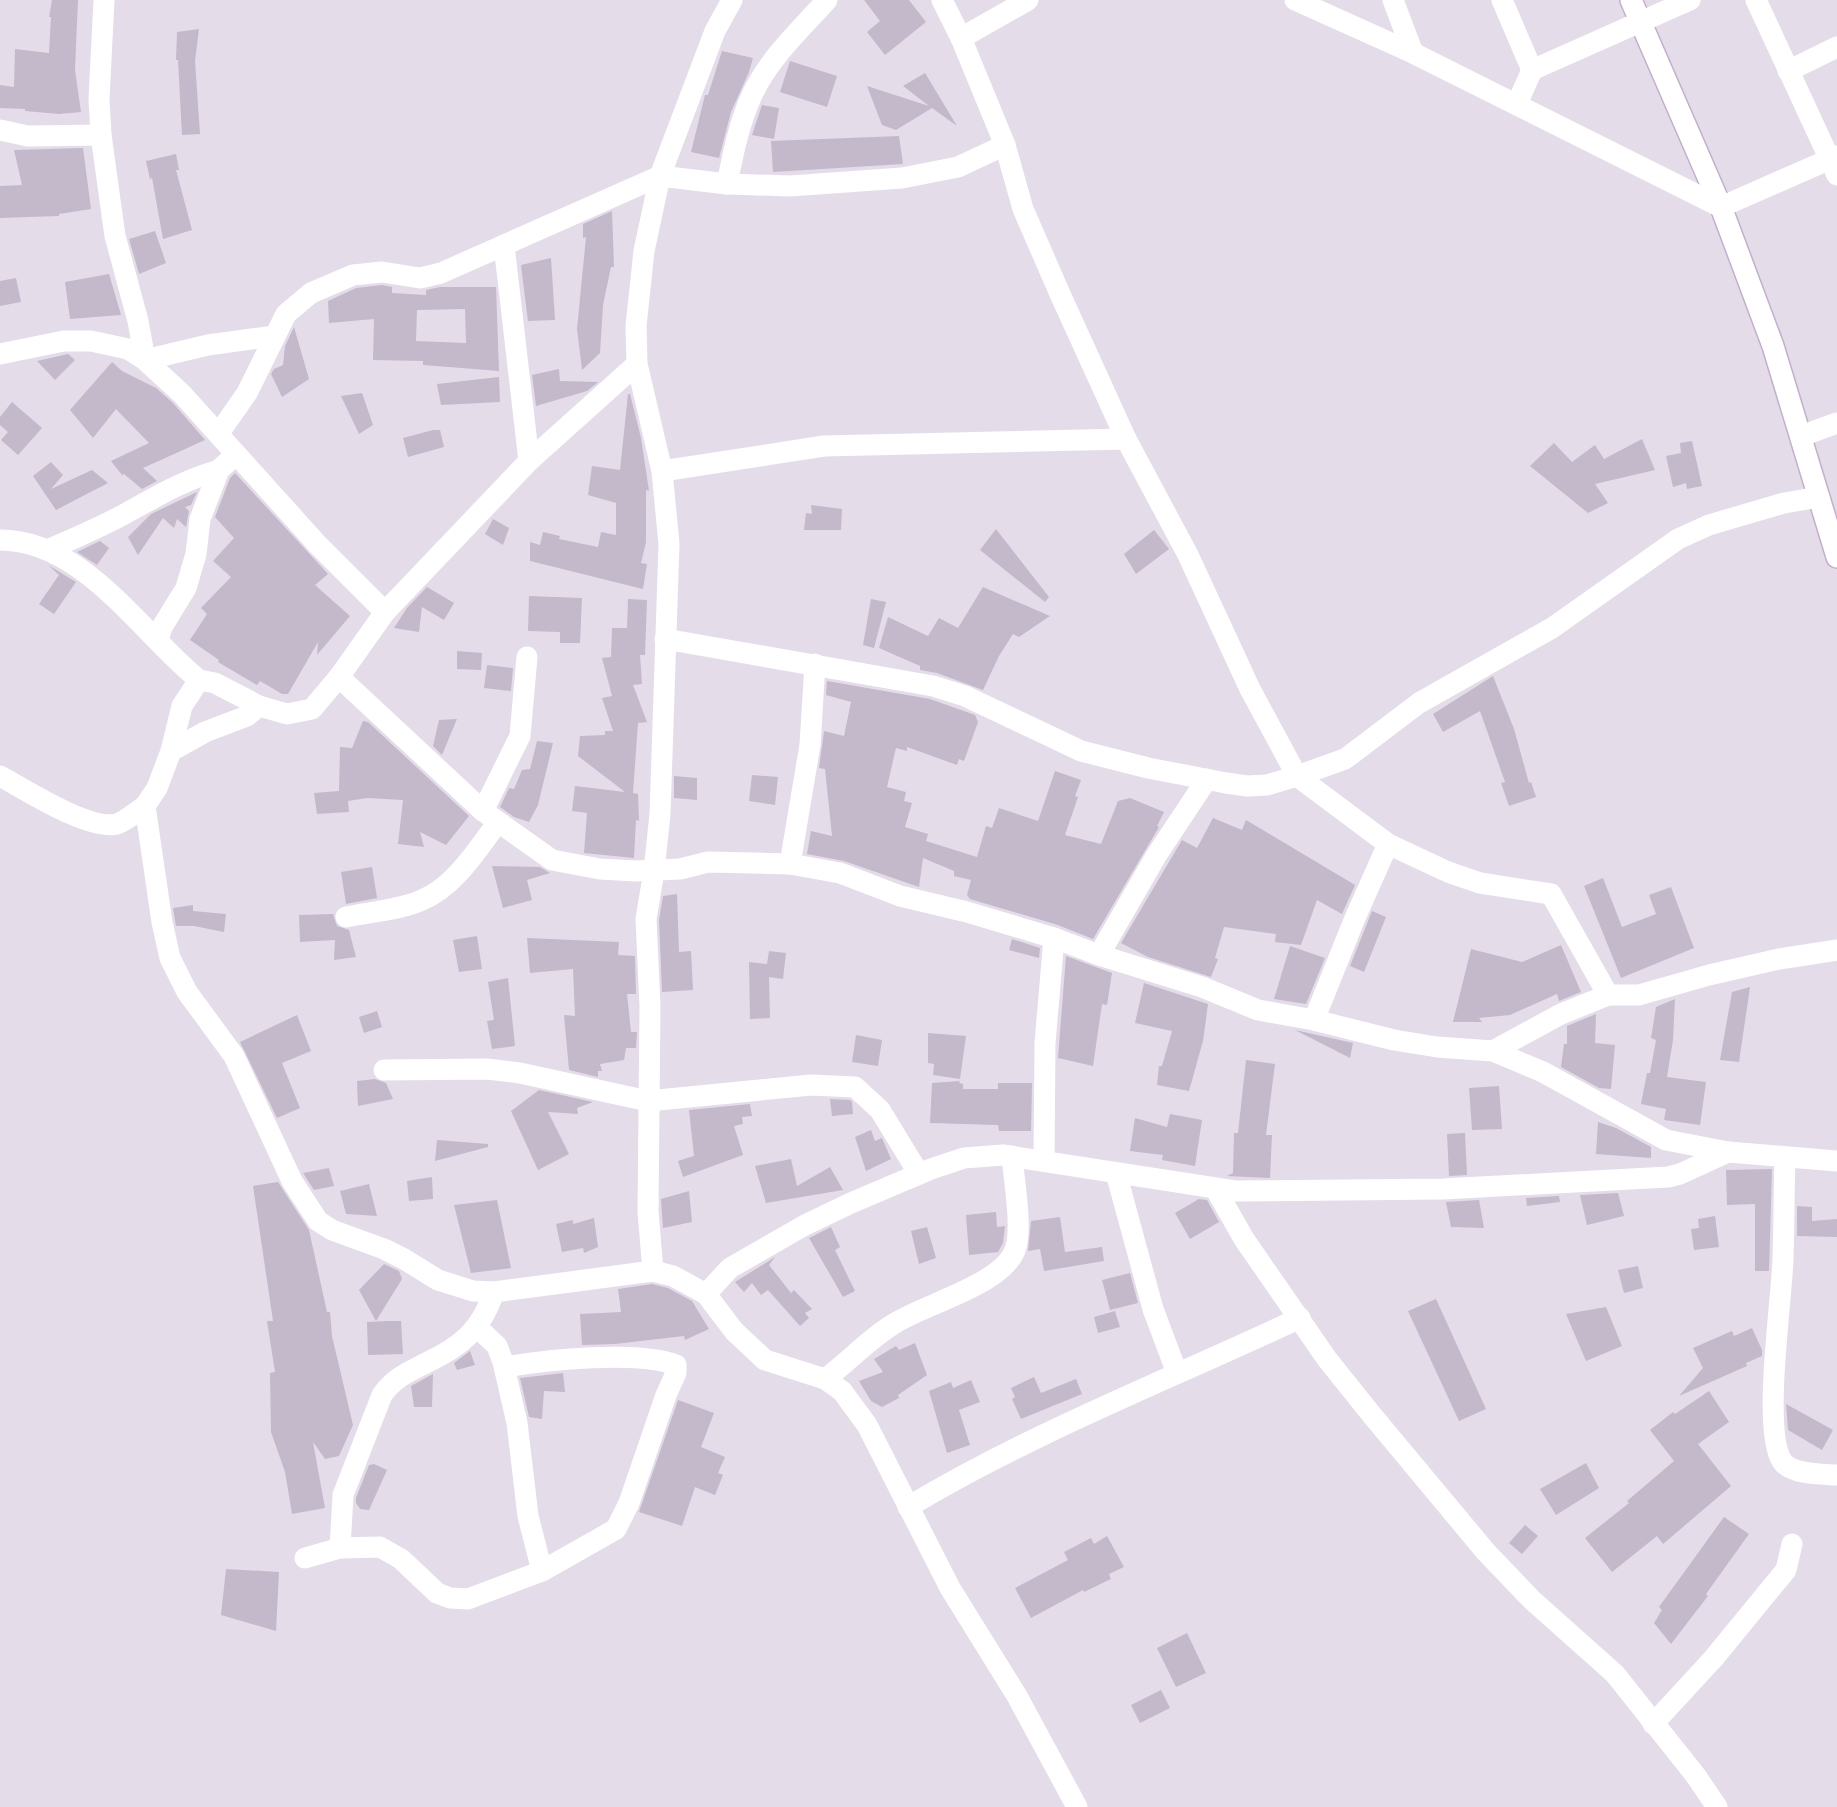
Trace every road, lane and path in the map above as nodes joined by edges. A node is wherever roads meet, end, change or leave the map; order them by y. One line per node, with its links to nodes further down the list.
1 (104, 0): 20 (street)
2 (732, 0): 23 (street)
3 (827, 0): 24 (street)
4 (942, 0): 13 (street)
5 (1028, 0): 13 (street)
6 (1295, 0): 15 (street)
7 (1393, 0): 15 (street)
8 (1502, 0): 16 (street)
9 (1631, 0): 12 (street)
10 (1690, 0): 12 (street)
11 (1756, 0): 17 (street)
12 (1641, 22): 16 (street); 25 (street)
13 (961, 38): 21 (street)
14 (1837, 47): 17 (street)
15 (1413, 53): 18 (street)
16 (1532, 70): 18 (street)
17 (1788, 71): 22 (street)
18 (1517, 104): 25 (street)
19 (0, 130): 20 (street)
20 (101, 135): 29 (street)
21 (1005, 145): 24 (street); 34 (street)
22 (1835, 164): 25 (street)
23 (660, 176): 24 (street); 26 (street); 30 (street)
24 (727, 184)
25 (1721, 207): 33 (street)
26 (504, 245): 27 (street); 36 (street)
27 (274, 336): 29 (street); 32 (street)
28 (0, 354): 29 (street)
29 (145, 360): 32 (street)
30 (638, 364): 36 (street); 38 (street)
31 (1837, 423): 33 (street)
32 (219, 433): 35 (street)
33 (1801, 436): 39 (street)
34 (1126, 439): 38 (street); 53 (street)
35 (235, 455): 37 (street); 43 (street)
36 (529, 461): 43 (street)
37 (219, 470): 41 (street); 45 (street)
38 (662, 471): 44 (street)
39 (1819, 497): 42 (street); 53 (street)
40 (0, 540): 41 (street)
41 (50, 550): 45 (street)
42 (1836, 553)
43 (385, 612): 48 (street)
44 (665, 639): 47 (street); 59 (street)
45 (158, 640): 49 (street)
46 (527, 656): 56 (street)
47 (815, 664): 54 (street); 58 (street)
48 (340, 677): 50 (street); 56 (street)
49 (199, 680): 50 (street); 51 (street)
50 (259, 706): 51 (street)
51 (171, 751): 55 (street)
52 (0, 776): 55 (street)
53 (1297, 776): 54 (street); 57 (street)
54 (1207, 779): 63 (street)
55 (145, 806): 78 (street)
56 (491, 816): 59 (street); 60 (street)
57 (1388, 844): 64 (street); 65 (street)
58 (790, 864): 59 (street); 61 (street)
59 (654, 871): 68 (street)
60 (346, 916)
61 (1054, 938): 63 (street); 72 (street)
62 (1837, 950): 64 (street)
63 (1099, 955): 65 (street)
64 (1608, 995): 66 (street)
65 (1314, 1020): 66 (street)
66 (1493, 1051): 69 (street)
67 (384, 1070): 68 (street)
68 (648, 1101): 75 (street); 77 (street)
69 (1728, 1152): 71 (street); 76 (street)
70 (1012, 1156): 72 (street); 75 (street); 84 (street)
71 (1785, 1157): 73 (street); 85 (street)
72 (1044, 1161): 74 (street)
73 (1837, 1161)
74 (1116, 1173): 76 (street); 83 (street)
75 (919, 1174): 79 (street)
76 (1215, 1188): 80 (street)
77 (653, 1270): 78 (street); 79 (street)
78 (494, 1292): 81 (street)
79 (706, 1294): 84 (street)
80 (1300, 1318): 83 (street); 91 (street)
81 (477, 1327): 82 (street); 88 (street)
82 (505, 1367): 90 (street); 90 (street)
83 (1177, 1373): 86 (street)
84 (825, 1379): 86 (street)
85 (1837, 1475)
86 (908, 1507): 92 (street)
87 (1792, 1544): 91 (street)
88 (340, 1548): 89 (street); 90 (street)
89 (305, 1558)
90 (542, 1571)
91 (1653, 1724): 93 (street)
92 (1077, 1807)
93 (1717, 1807)

